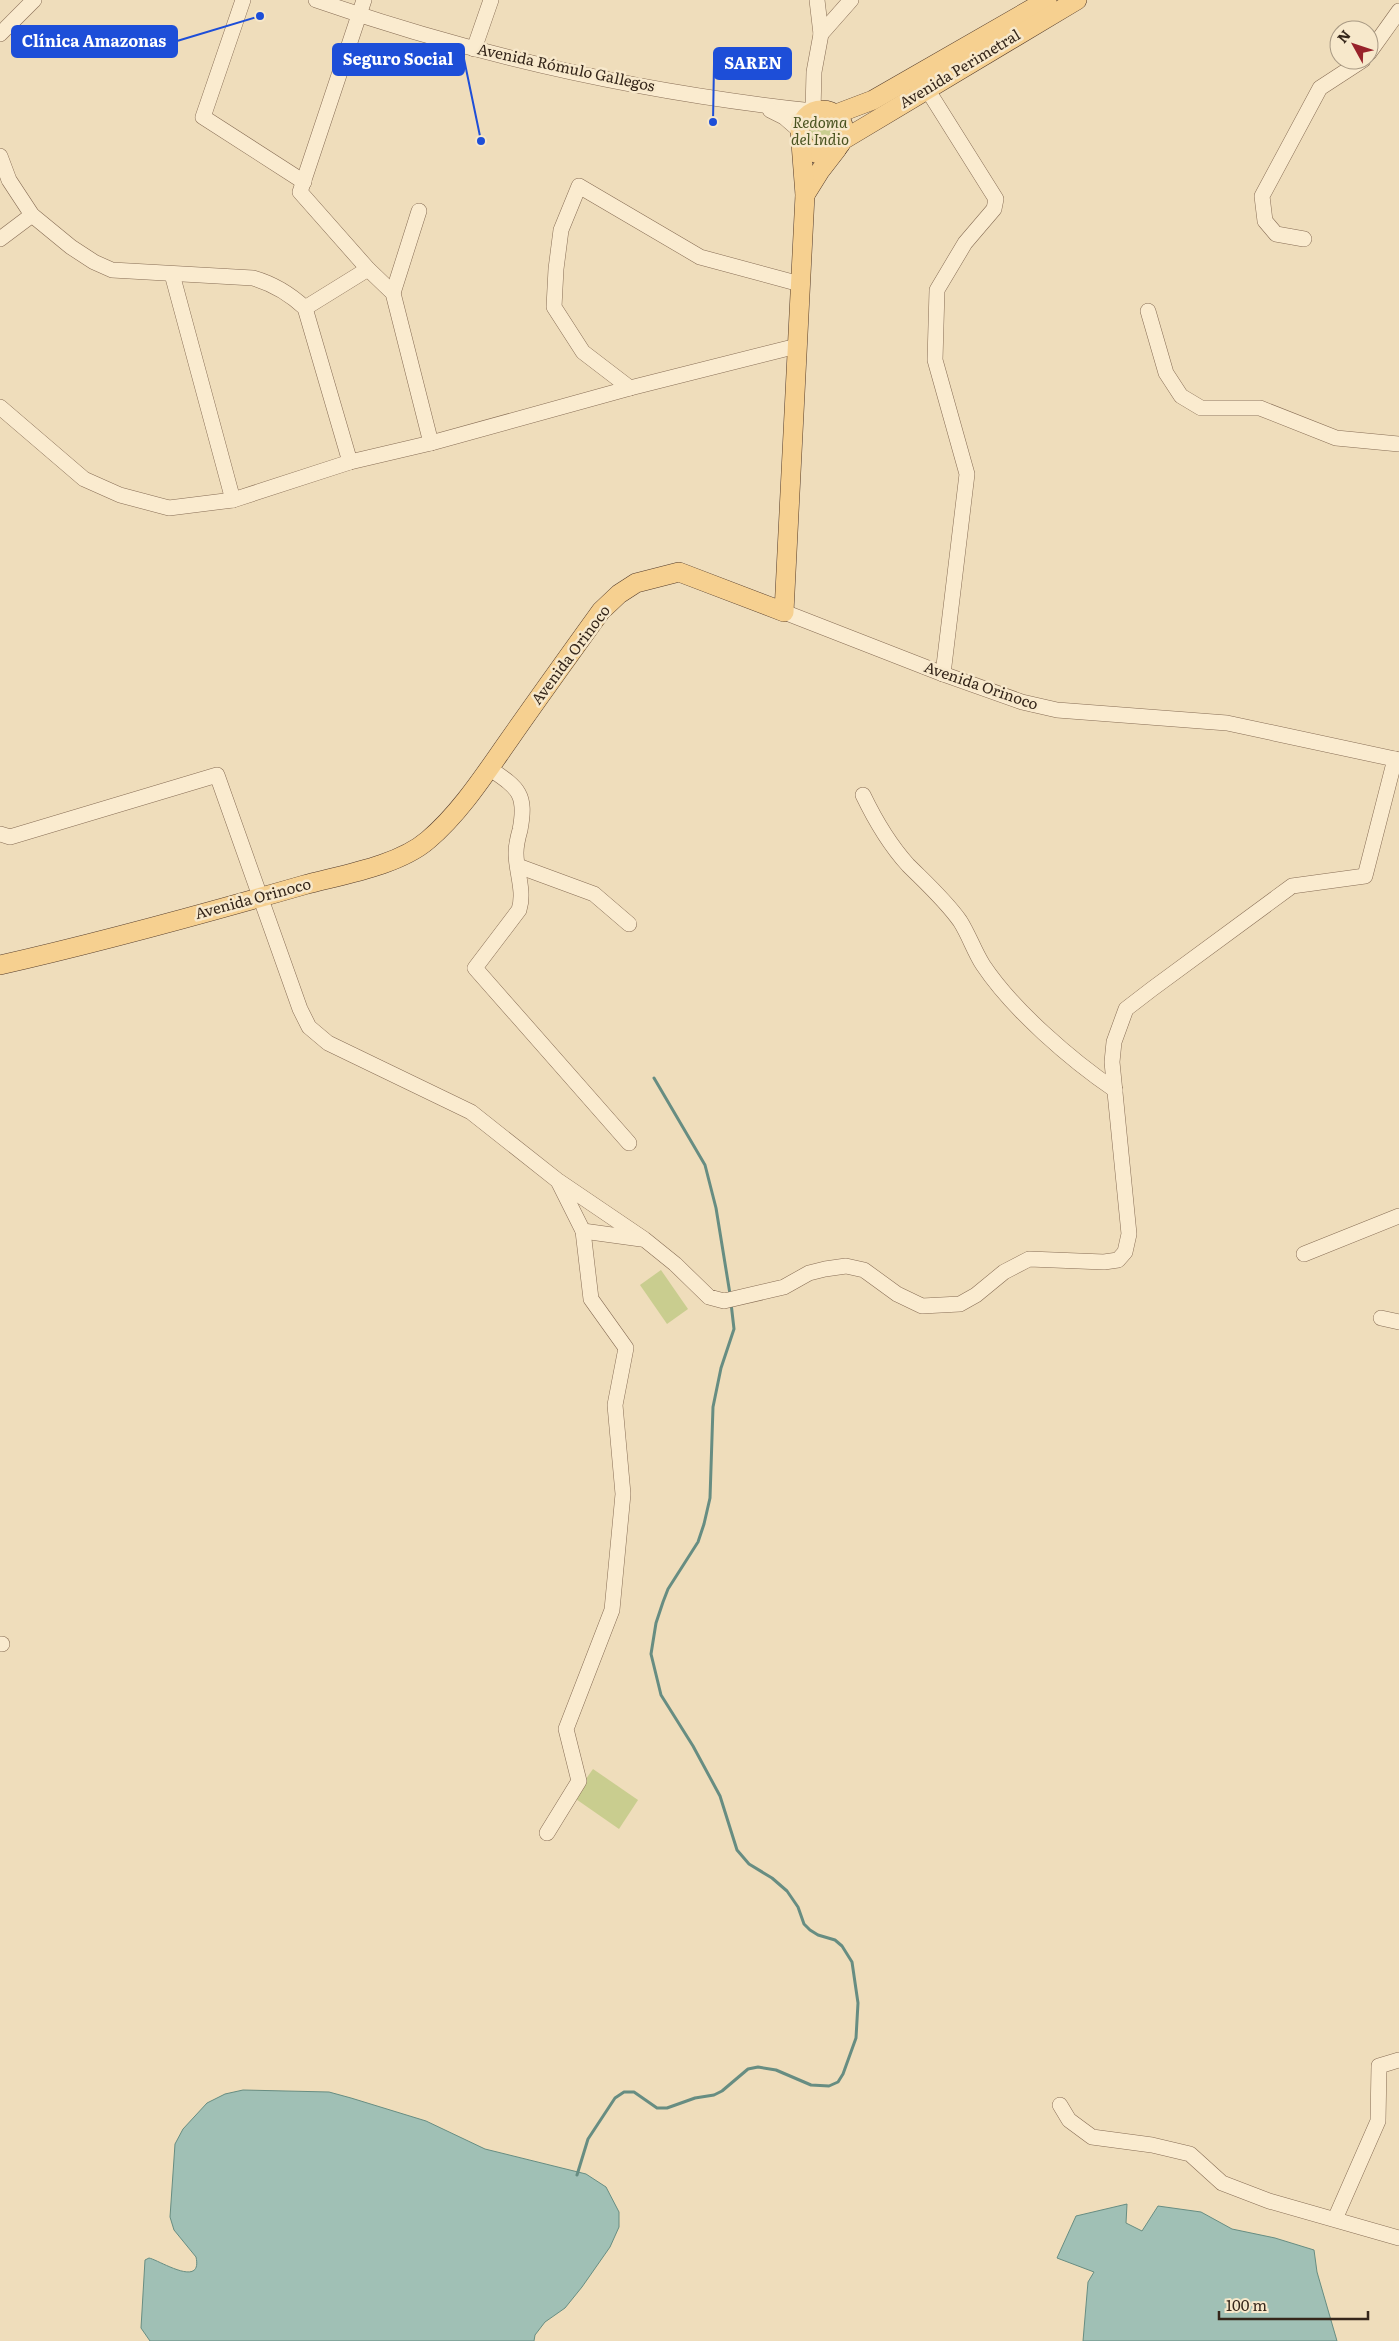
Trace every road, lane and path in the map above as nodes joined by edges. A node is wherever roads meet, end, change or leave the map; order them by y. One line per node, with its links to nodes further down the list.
1 (34, 0): 12 (street)
2 (243, 0): 24 (street)
3 (316, 0): 11 (street, Avenida Rómulo Gallegos)
4 (364, 0): 11 (street)
5 (491, 0): 15 (street)
6 (817, 0): 13 (street)
7 (851, 0): 13 (street)
8 (1047, 0): 20 (main road, Avenida Perimetral)
9 (1077, 0): 17 (main road, Avenida Perimetral)
10 (1399, 11): 14 (street)
11 (358, 15): 15 (street, Avenida Rómulo Gallegos); 24 (street)
12 (0, 34)
13 (821, 34): 19 (street)
14 (1379, 39)
15 (474, 49): 18 (street, Avenida Rómulo Gallegos)
16 (1348, 70): 29 (street)
17 (927, 89): 22 (main road, Avenida Perimetral); 44 (street)
18 (762, 106): 19 (street, Avenida Rómulo Gallegos); 21 (street, Avenida Rómulo Gallegos)
19 (813, 111): 20 (main road); 21 (main road)
20 (836, 114): 22 (main road)
21 (800, 136): 22 (main road); 25 (main road)
22 (841, 144): 25 (main road)
23 (0, 156): 27 (street)
24 (304, 182): 30 (street)
25 (805, 195): 32 (main road)
26 (419, 211): 33 (street)
27 (32, 215): 28 (street); 31 (street)
28 (0, 239)
29 (1304, 239)
30 (368, 269): 33 (street); 34 (street)
31 (172, 274): 34 (street); 42 (street)
32 (800, 284): 36 (main road); 37 (street)
33 (393, 293): 39 (street)
34 (305, 308): 41 (street)
35 (1148, 311): 40 (street)
36 (798, 346): 37 (street); 43 (main road)
37 (630, 388): 39 (street)
38 (0, 407): 42 (street)
39 (431, 443): 41 (street)
40 (1399, 444)
41 (350, 462): 42 (street)
42 (233, 500)
43 (784, 612): 44 (street, Avenida Orinoco); 46 (main road, Avenida Orinoco)
44 (943, 674): 45 (street, Avenida Orinoco)
45 (1397, 759): 53 (street)
46 (489, 768): 49 (street); 50 (main road, Avenida Orinoco)
47 (863, 795): 53 (street)
48 (0, 834): 50 (street)
49 (518, 866): 51 (street); 54 (street)
50 (260, 898): 52 (main road, Avenida Orinoco); 55 (street)
51 (629, 924)
52 (0, 965)
53 (1115, 1090): 58 (street)
54 (630, 1143)
55 (557, 1180): 57 (street); 58 (street)
56 (1399, 1216): 59 (street)
57 (583, 1231): 58 (street); 62 (street)
58 (644, 1239)
59 (1304, 1254)
60 (1381, 1318): 61 (street)
61 (1399, 1322)
62 (548, 1833)
63 (1399, 2060): 65 (street)
64 (1060, 2105): 65 (street)
65 (1335, 2219): 66 (street)
66 (1399, 2238)

